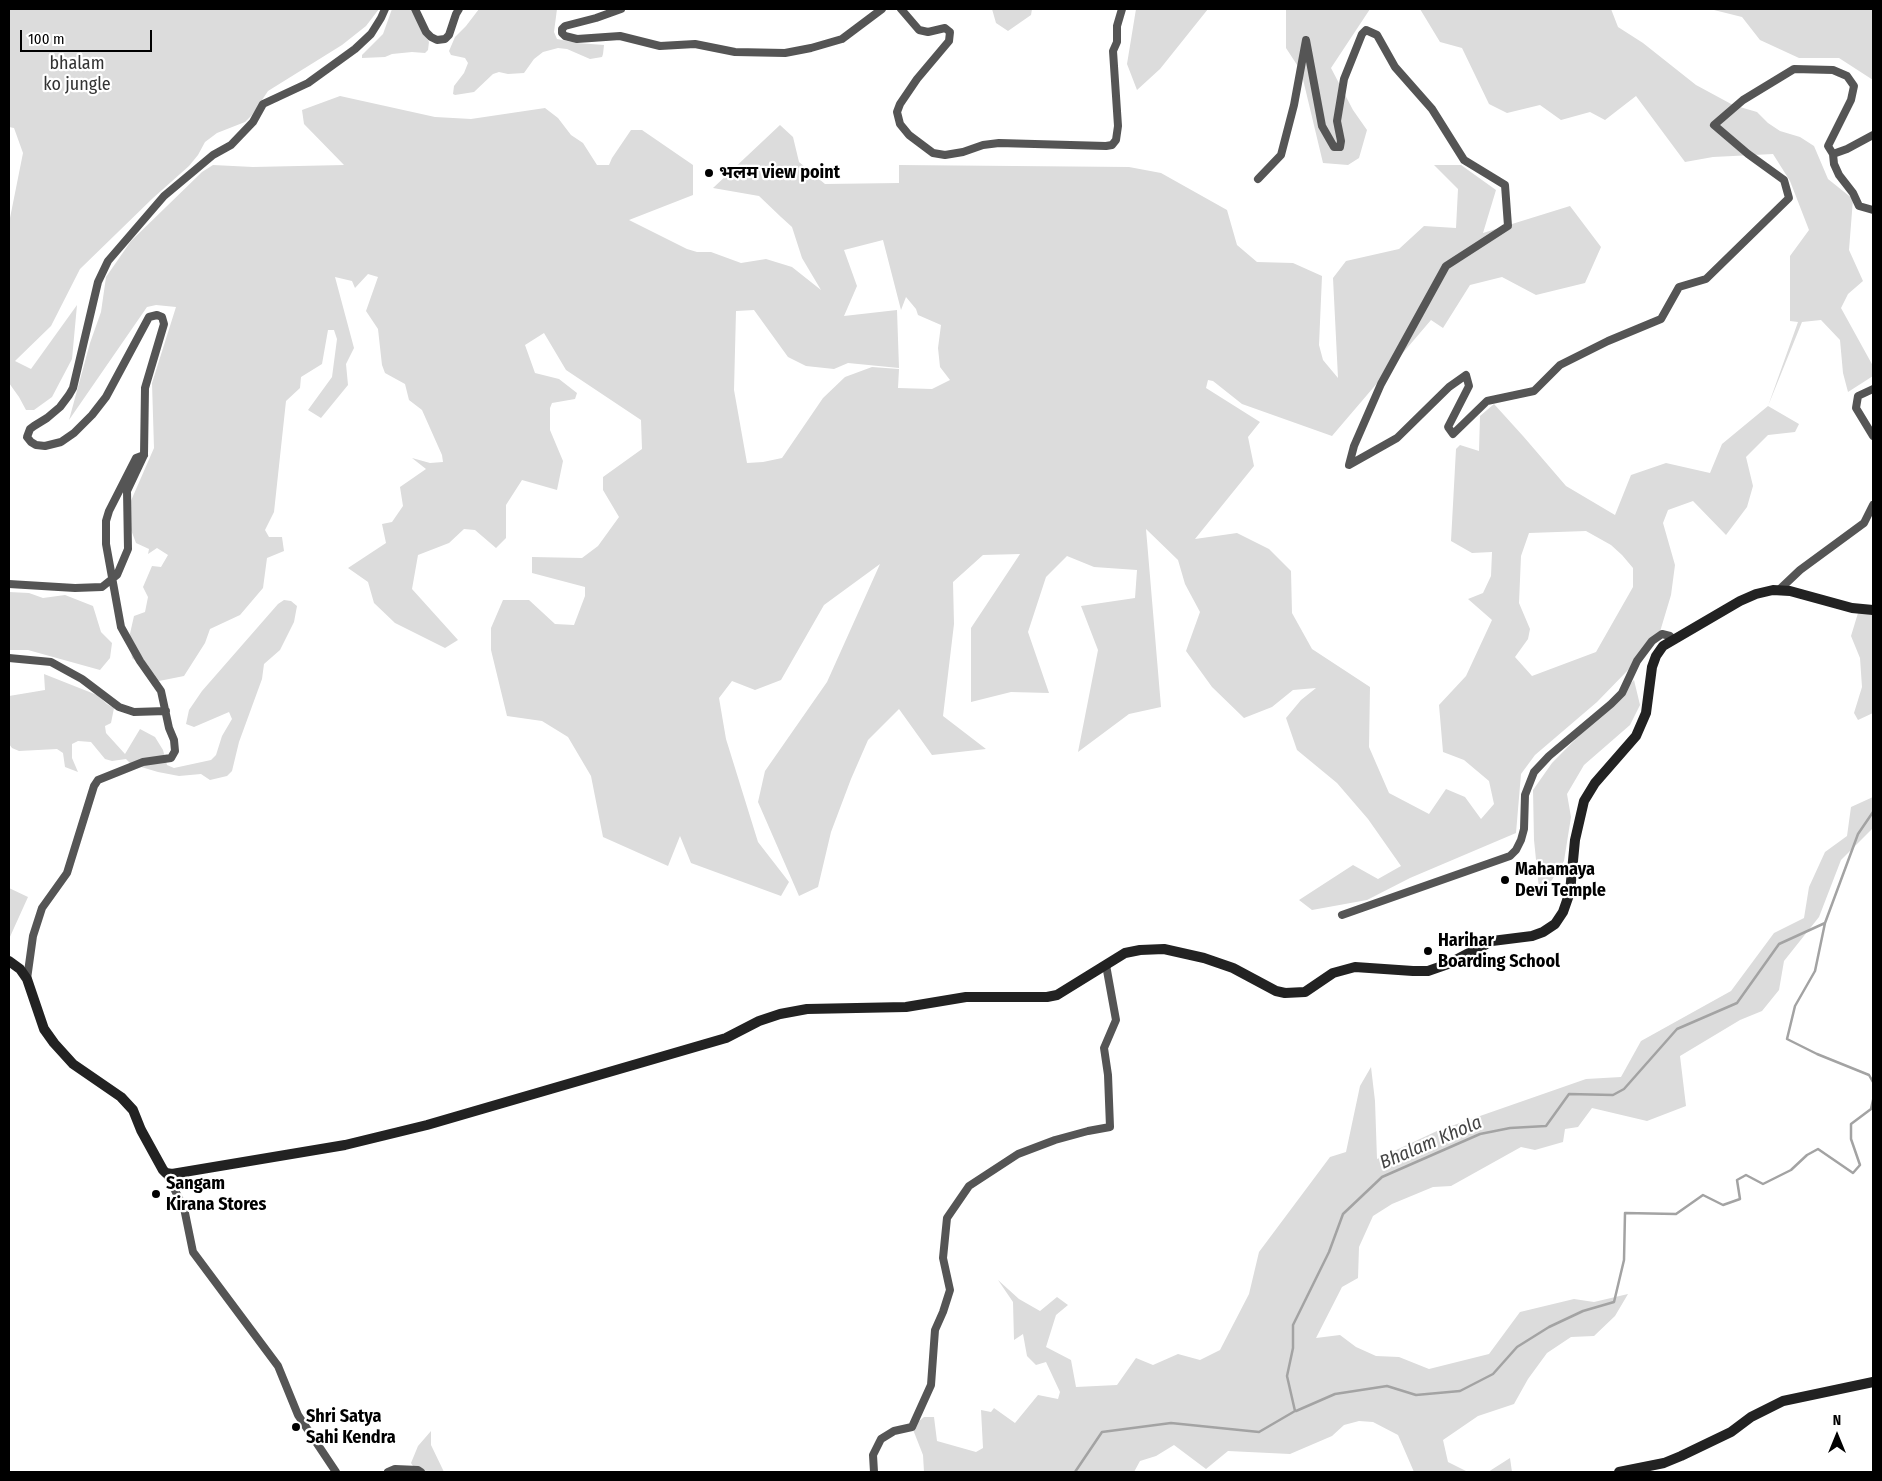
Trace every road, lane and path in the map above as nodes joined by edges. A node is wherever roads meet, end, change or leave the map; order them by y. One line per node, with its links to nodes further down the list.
1 (385, 9): 14 (street)
2 (415, 9): 3 (street)
3 (459, 9)
4 (621, 9): 5 (street)
5 (882, 9)
6 (901, 9): 7 (street)
7 (1122, 9)
8 (1873, 135): 9 (street)
9 (1833, 154): 10 (street); 11 (street)
10 (1258, 179)
11 (1873, 210)
12 (1873, 390): 13 (street)
13 (1873, 436)
14 (144, 455): 16 (street); 16 (street)
15 (1873, 504): 18 (street)
16 (112, 580): 17 (street); 22 (street)
17 (9, 584)
18 (1780, 589): 19 (main road); 20 (main road)
19 (1873, 610)
20 (1673, 639): 23 (street); 25 (main road)
21 (9, 658): 22 (street)
22 (166, 711): 26 (street)
23 (1342, 915)
24 (9, 961): 26 (main road)
25 (1106, 965): 27 (main road); 32 (street)
26 (27, 979): 27 (main road)
27 (166, 1173): 29 (street)
28 (1873, 1382): 33 (main road)
29 (336, 1472)
30 (388, 1472): 31 (street)
31 (421, 1472)
32 (874, 1472)
33 (1619, 1472)

